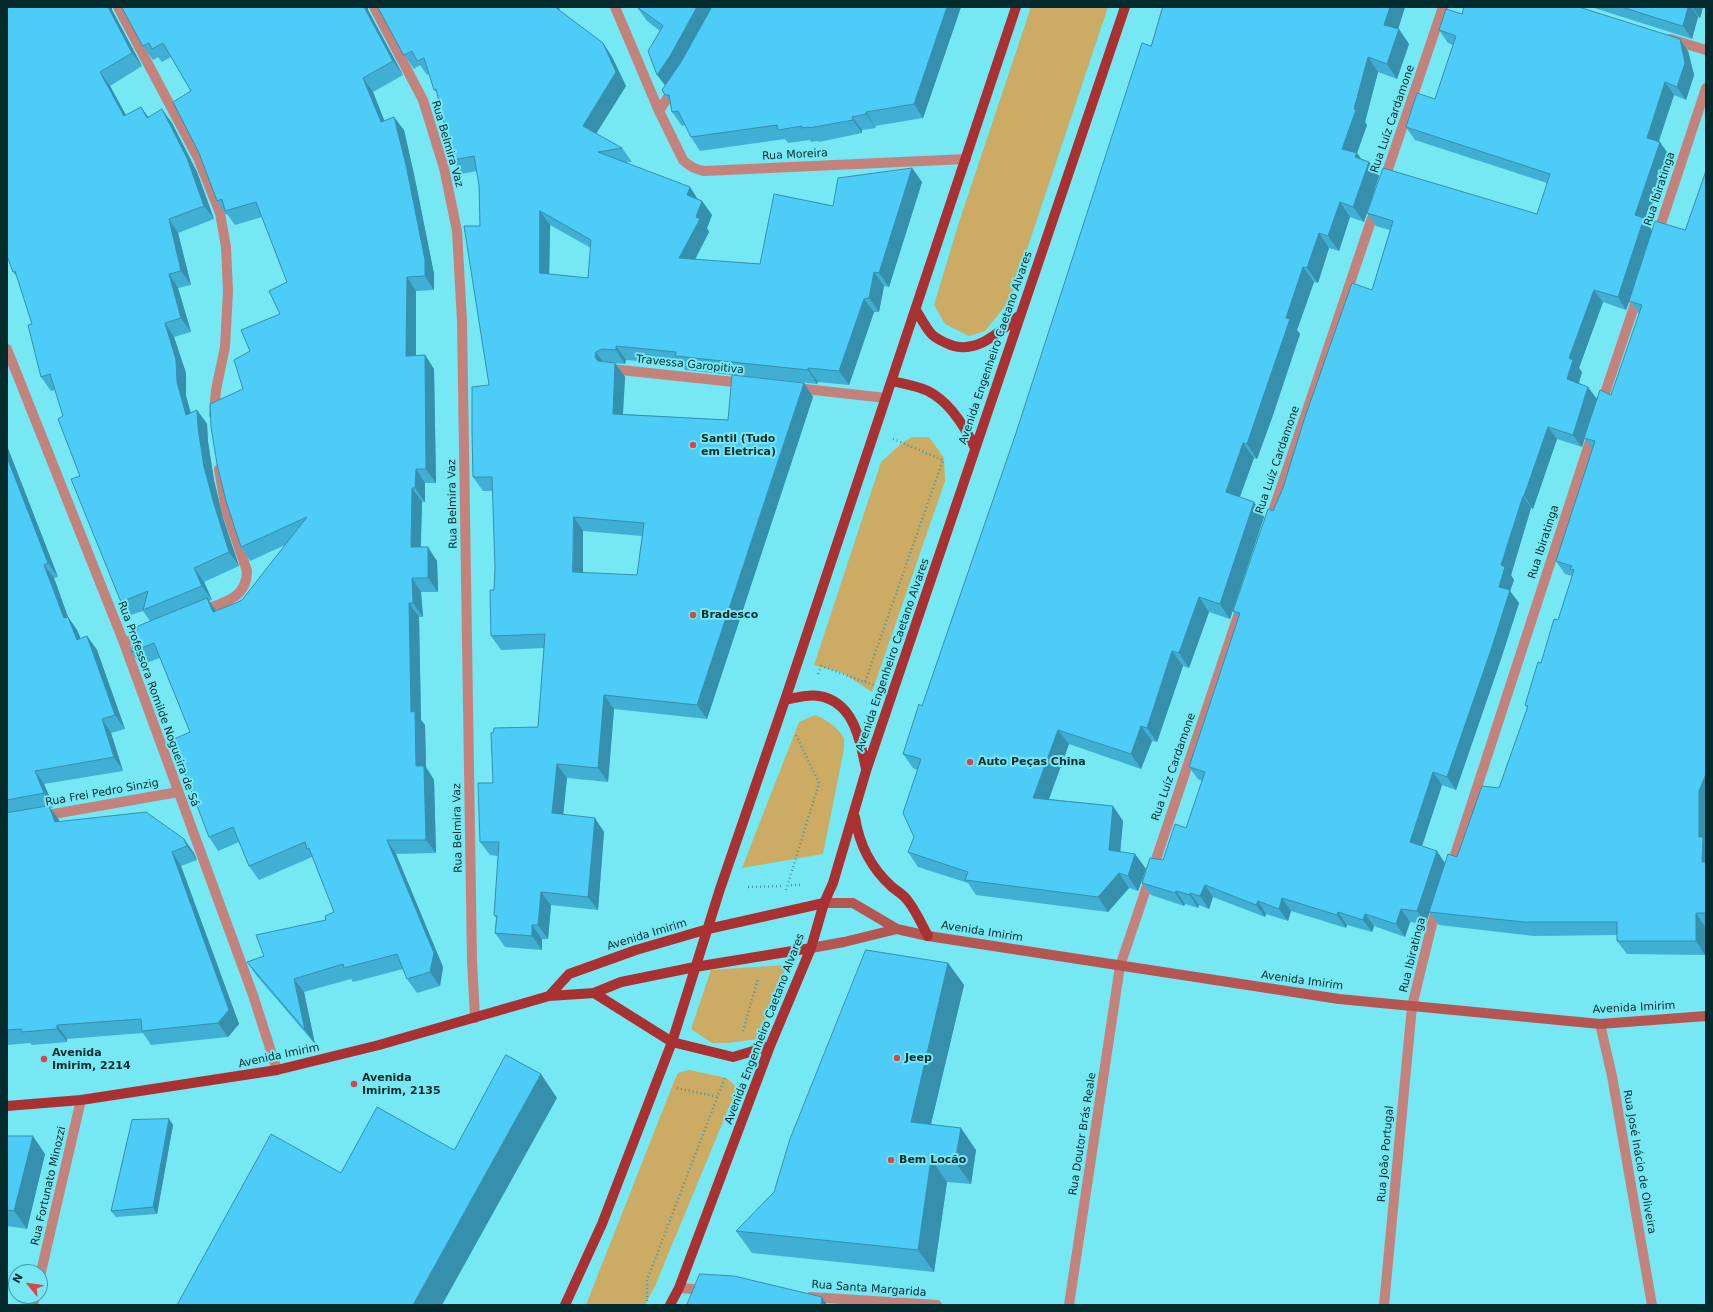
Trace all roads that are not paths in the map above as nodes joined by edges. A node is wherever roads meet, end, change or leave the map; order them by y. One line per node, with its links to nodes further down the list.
1 (118, 7): 23 (street)
2 (374, 7): 49 (street, Rua Belmira Vaz)
3 (615, 7): 11 (street, Rua Moreira)
4 (1016, 7): 12 (main road)
5 (1124, 7): 16 (main road, Avenida Engenheiro Caetano Alvares)
6 (1443, 7): 26 (street, Rua Luíz Cardamone)
7 (1660, 36): 8 (street)
8 (1706, 50)
9 (681, 78): 11 (street)
10 (1706, 88): 13 (street, Rua Ibiratinga)
11 (659, 111): 12 (street, Rua Moreira)
12 (966, 159): 15 (main road)
13 (1654, 246)
14 (1641, 284): 36 (street, Rua Ibiratinga)
15 (916, 310): 16 (main road); 19 (main road)
16 (1020, 315): 24 (main road, Avenida Engenheiro Caetano Alvares)
17 (7, 349): 30 (street, Rua Professora Romilde Nogueira de Sá)
18 (611, 369): 20 (street, Travessa Garopitiva)
19 (892, 382): 22 (main road); 24 (main road)
20 (752, 384)
21 (784, 387): 22 (street)
22 (886, 398): 31 (main road)
23 (214, 428)
24 (975, 448): 32 (main road, Avenida Engenheiro Caetano Alvares)
25 (216, 456): 28 (street)
26 (1265, 535)
27 (1245, 596): 43 (street, Rua Luíz Cardamone)
28 (194, 614)
29 (159, 629): 30 (street)
30 (124, 643): 33 (street, Rua Professora Romilde Nogueira de Sá)
31 (785, 700): 32 (main road); 39 (main road)
32 (866, 771): 34 (main road, Avenida Engenheiro Caetano Alvares)
33 (178, 792): 35 (street, Rua Frei Pedro Sinzig); 53 (street, Rua Professora Romilde Nogueira de Sá)
34 (854, 813): 38 (main road, Avenida Engenheiro Caetano Alvares); 41 (main road)
35 (30, 818)
36 (1448, 874)
37 (1441, 897): 47 (street, Rua Ibiratinga)
38 (824, 903): 39 (main road, Avenida Imirim); 40 (main road, Avenida Imirim); 42 (main road, Avenida Engenheiro Caetano Alvares)
39 (708, 929): 44 (main road); 46 (main road, Avenida Imirim)
40 (897, 929): 41 (main road, Avenida Imirim); 42 (main road, Avenida Imirim)
41 (928, 936): 43 (main road, Avenida Imirim)
42 (811, 948): 44 (main road, Avenida Imirim); 52 (main road, Avenida Engenheiro Caetano Alvares)
43 (1120, 966): 47 (main road, Avenida Imirim); 63 (street, Rua Doutor Brás Reale)
44 (695, 967): 45 (main road, Avenida Imirim); 51 (main road)
45 (594, 993): 46 (main road, Avenida Imirim); 51 (main road)
46 (549, 996): 49 (main road, Avenida Imirim)
47 (1412, 1006): 50 (main road, Avenida Imirim); 64 (street, Rua João Portugal)
48 (1706, 1016): 50 (main road, Avenida Imirim)
49 (475, 1018): 53 (main road, Avenida Imirim)
50 (1600, 1024): 65 (street, Rua José Inácio de Oliveira)
51 (672, 1042): 52 (main road); 60 (main road)
52 (770, 1046): 57 (main road, Avenida Engenheiro Caetano Alvares)
53 (277, 1070): 54 (main road, Avenida Imirim)
54 (81, 1100): 55 (main road, Avenida Imirim); 56 (street, Rua Fortunato Minozzi)
55 (7, 1106)
56 (43, 1264)
57 (679, 1288): 58 (street); 61 (main road, Avenida Engenheiro Caetano Alvares)
58 (718, 1291)
59 (796, 1296): 62 (street, Rua Santa Margarida)
60 (565, 1305)
61 (670, 1305)
62 (937, 1305)
63 (1069, 1305)
64 (1384, 1305)
65 (1652, 1305)

